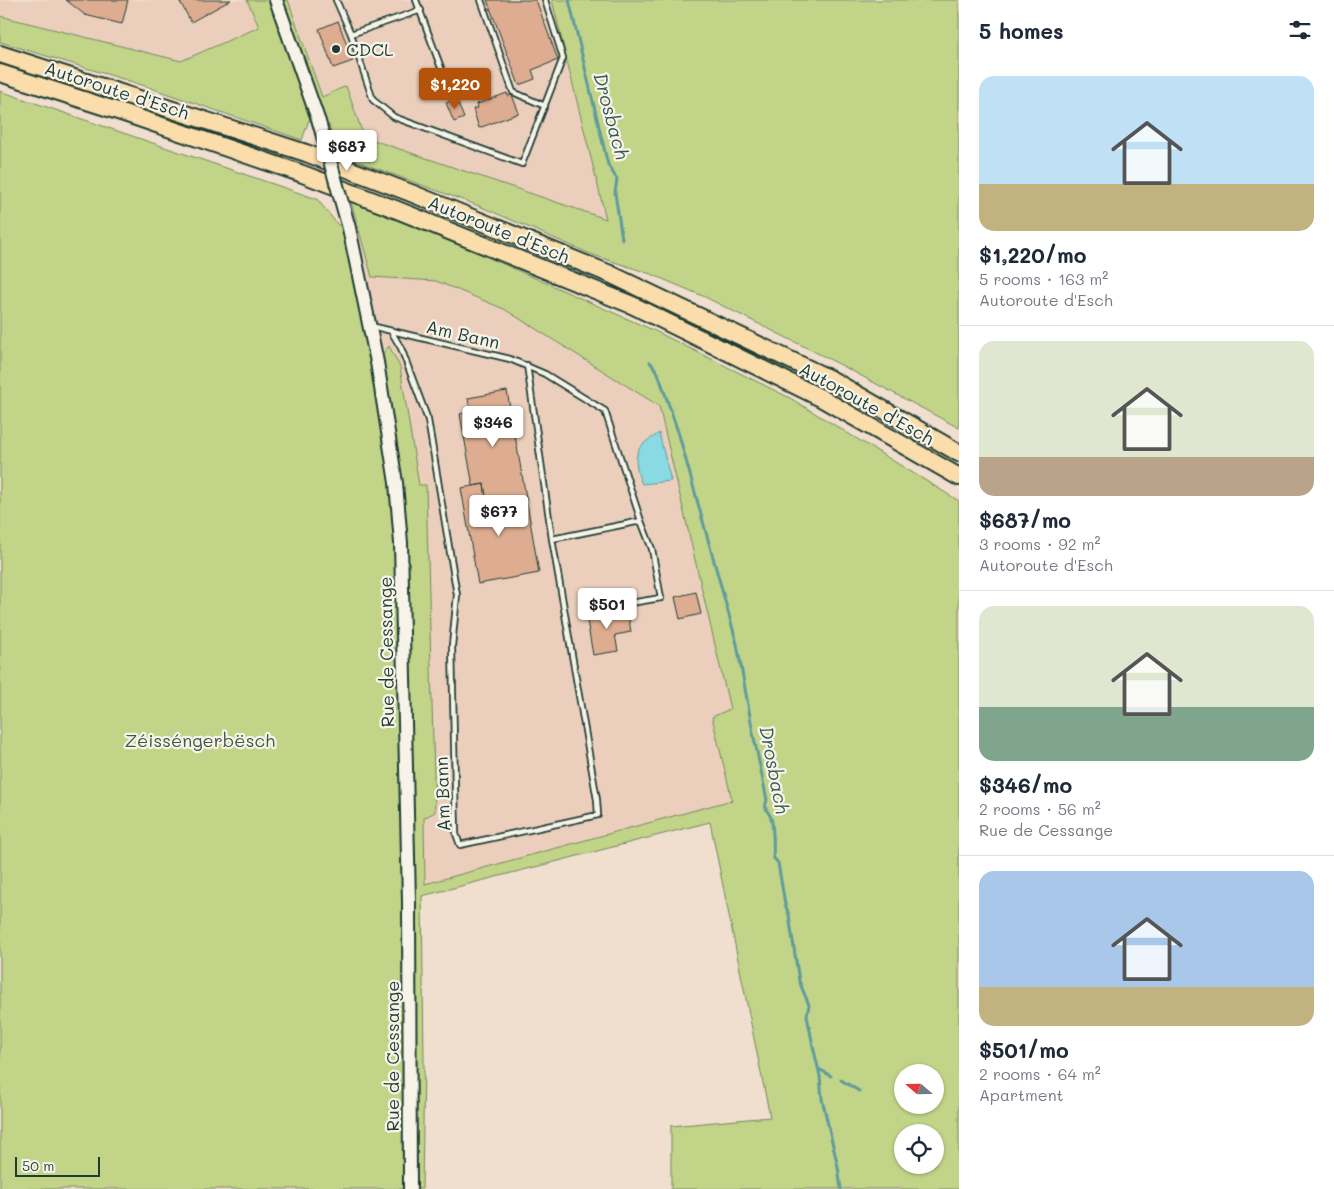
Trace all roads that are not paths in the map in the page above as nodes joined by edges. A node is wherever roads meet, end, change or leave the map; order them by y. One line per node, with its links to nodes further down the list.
1 (276, 0): 13 (main road, Rue de Cessange, bridge)
2 (336, 0): 7 (lane)
3 (416, 0): 6 (lane)
4 (481, 0): 11 (lane)
5 (545, 0): 11 (lane)
6 (420, 10): 7 (lane); 10 (lane)
7 (351, 34): 11 (lane)
8 (0, 54): 12 (highway, Autoroute d'Esch)
9 (0, 73): 18 (highway, Autoroute d'Esch)
10 (451, 95)
11 (545, 106)
12 (638, 287): 16 (highway); 17 (highway, Autoroute d'Esch)
13 (370, 326): 14 (lane, Am Bann); 22 (main road, Rue de Cessange)
14 (391, 331): 15 (lane, Am Bann); 20 (lane, Am Bann)
15 (527, 366): 19 (lane, Am Bann); 20 (lane, Am Bann)
16 (959, 440)
17 (959, 453)
18 (959, 477)
19 (641, 521): 20 (lane); 21 (lane, Am Bann)
20 (552, 539)
21 (594, 609)
22 (410, 1189)

